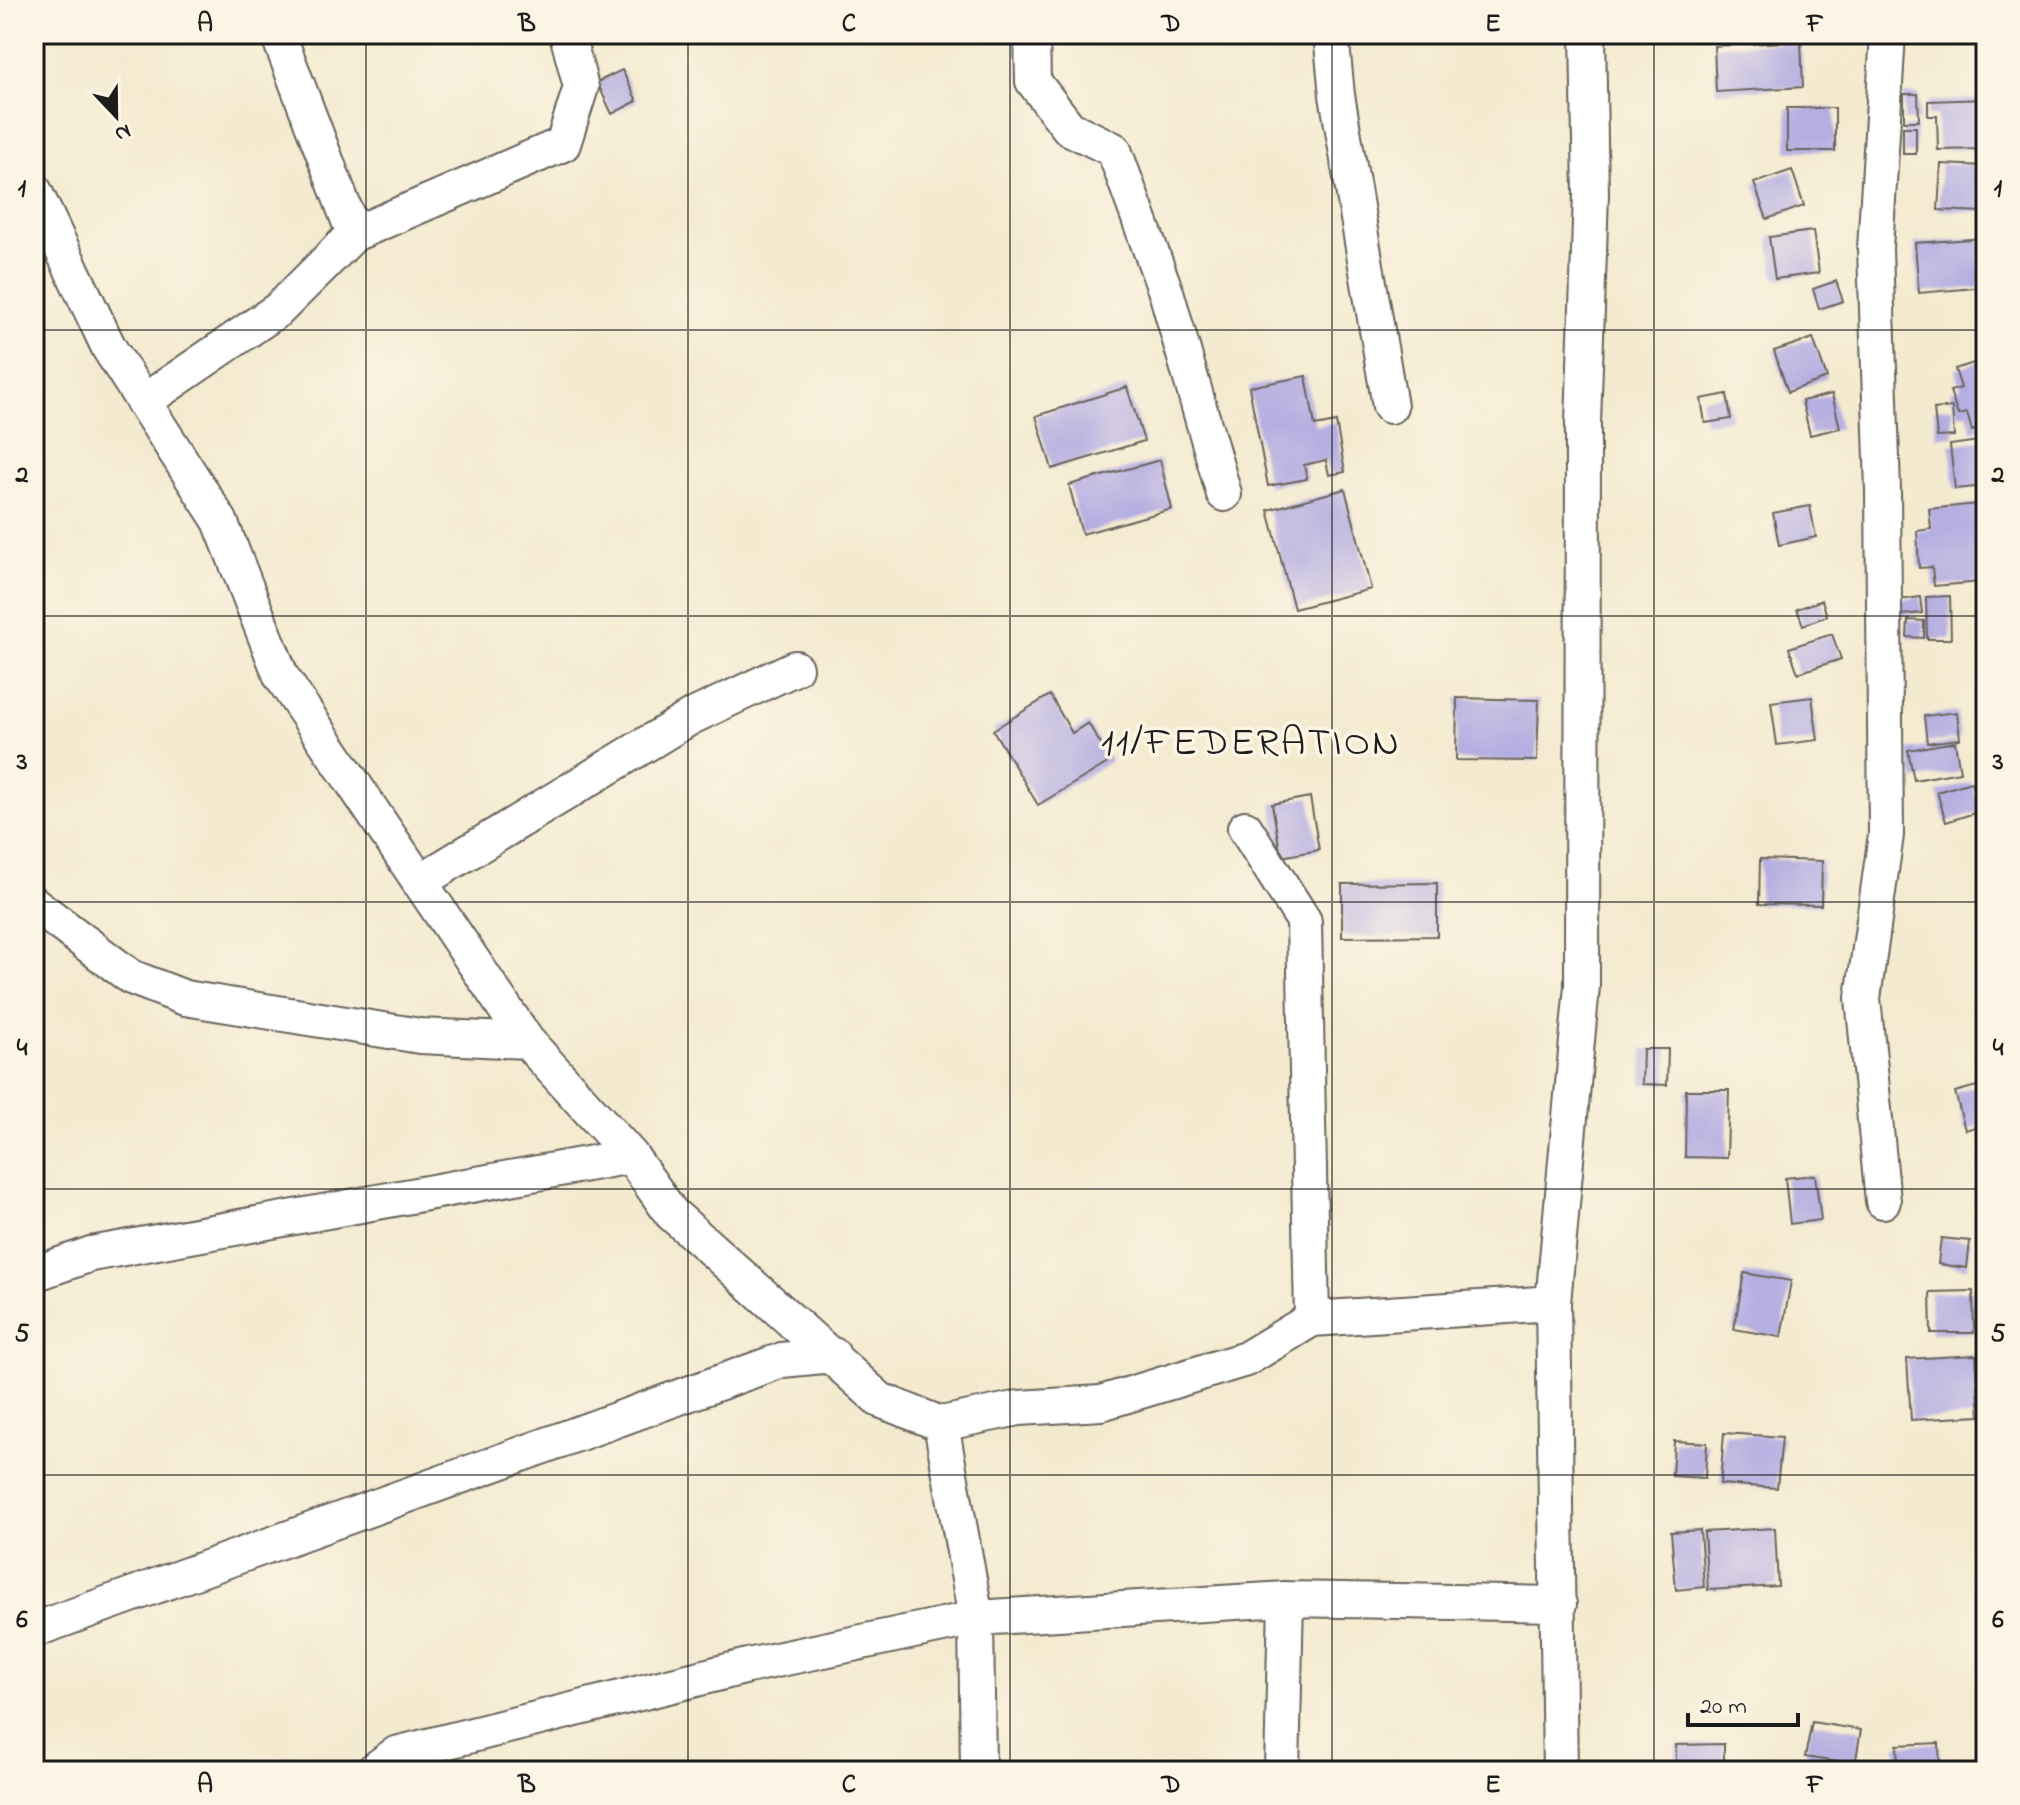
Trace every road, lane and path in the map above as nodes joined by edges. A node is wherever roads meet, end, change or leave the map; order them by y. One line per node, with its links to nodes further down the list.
1 (278, 34): 8 (street)
2 (567, 34): 8 (street)
3 (1032, 34): 11 (street)
4 (1331, 34): 10 (street)
5 (1588, 34): 20 (street)
6 (1888, 34): 18 (street)
7 (34, 190): 9 (street)
8 (354, 234): 9 (street)
9 (143, 402): 14 (street)
10 (1390, 406)
11 (1224, 494)
12 (795, 668): 14 (street)
13 (1245, 828): 21 (street)
14 (419, 882): 16 (street)
15 (34, 904): 16 (street)
16 (527, 1041): 17 (street)
17 (631, 1156): 19 (street); 22 (street)
18 (1883, 1201)
19 (34, 1274)
20 (1553, 1303): 21 (street); 25 (street)
21 (1312, 1319): 23 (street)
22 (833, 1355): 23 (street); 27 (street)
23 (941, 1424): 26 (street)
24 (1286, 1599): 25 (street); 26 (street); 30 (street)
25 (1559, 1604): 31 (street)
26 (976, 1618): 28 (street); 29 (street)
27 (34, 1630)
28 (373, 1771)
29 (978, 1771)
30 (1282, 1771)
31 (1560, 1771)

